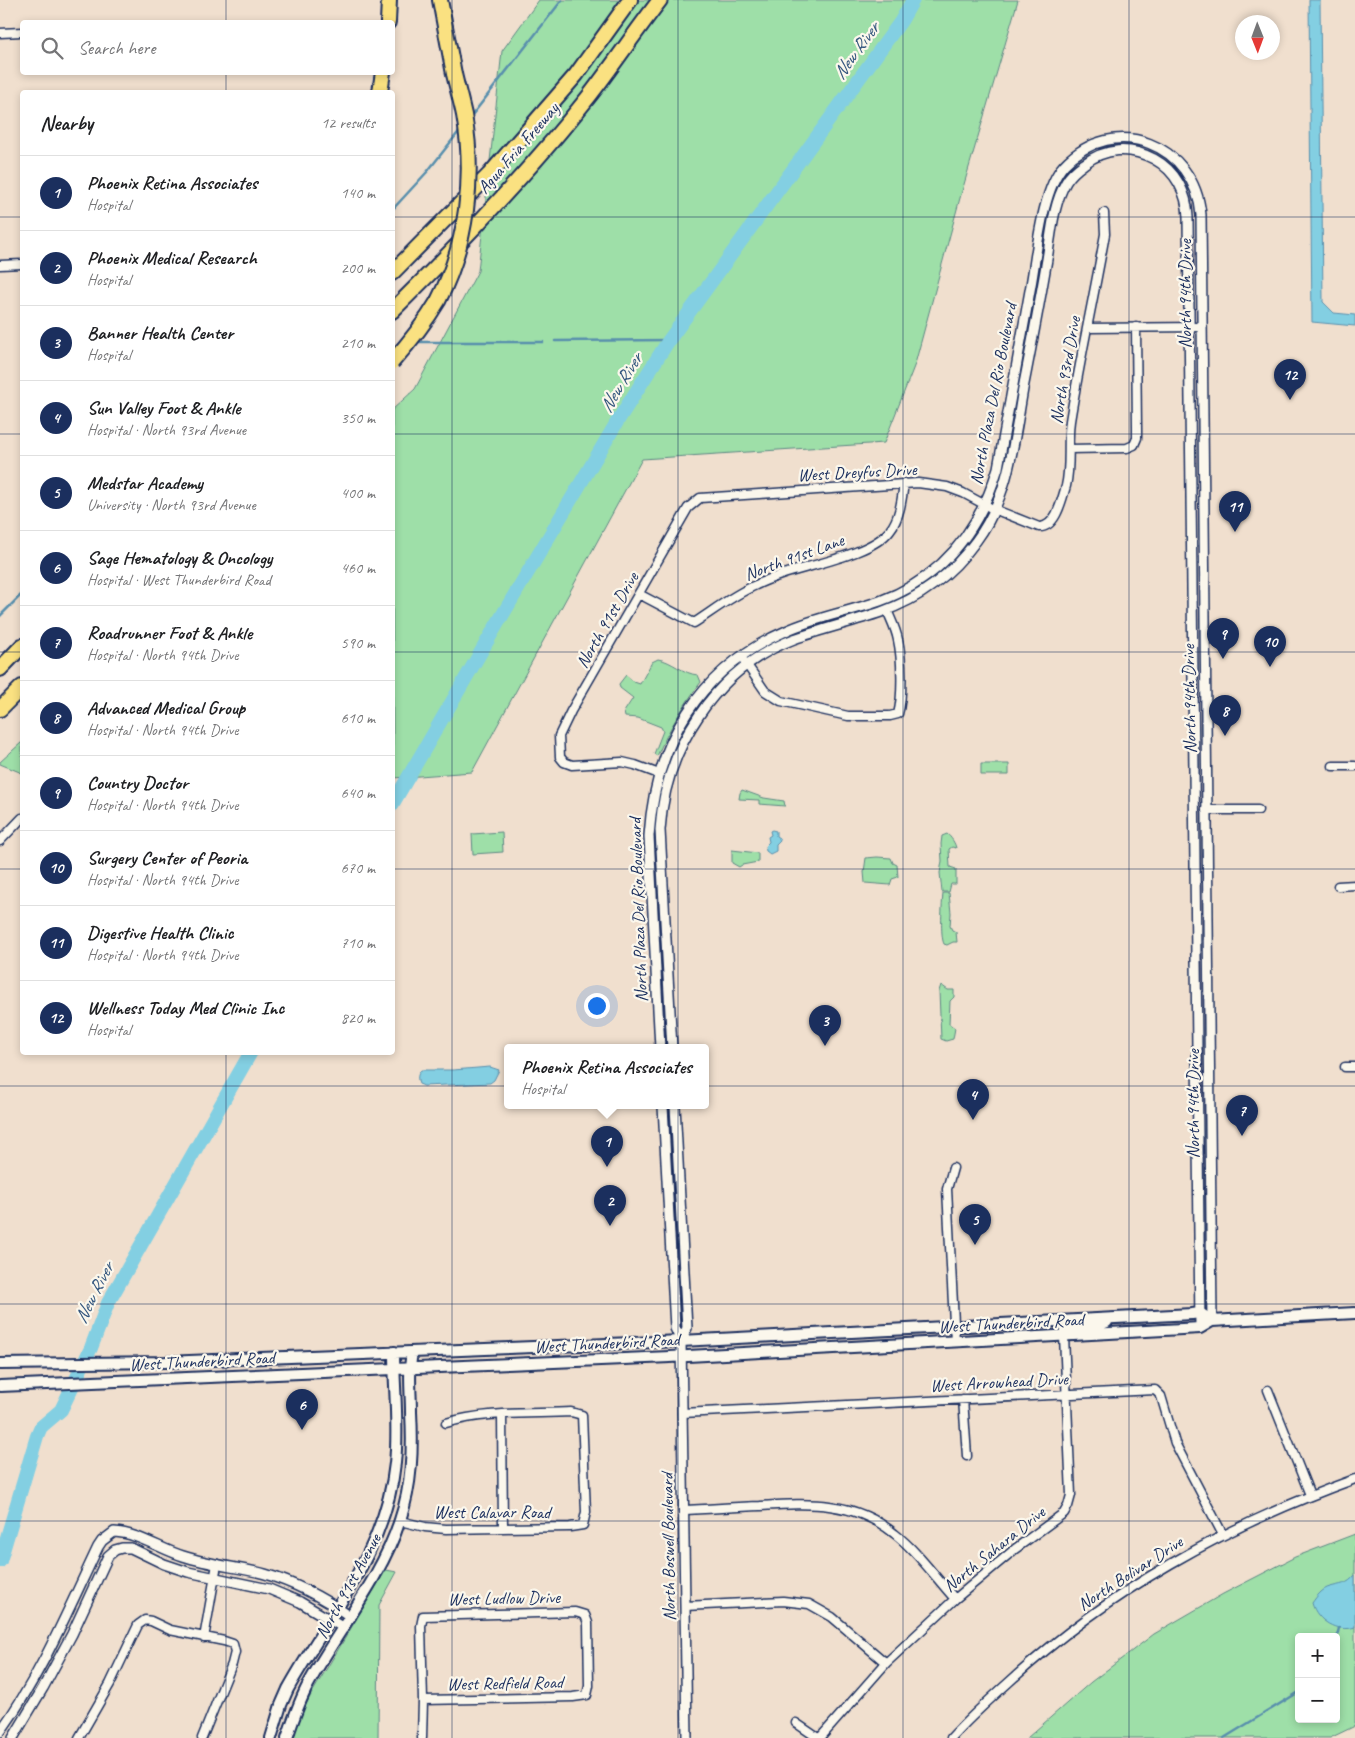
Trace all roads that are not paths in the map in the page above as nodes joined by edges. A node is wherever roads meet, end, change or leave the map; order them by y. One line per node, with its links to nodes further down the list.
1 (389, 0): 5 (highway)
2 (440, 0): 21 (highway, bridge)
3 (630, 0): 15 (highway, Agua Fria Freeway)
4 (660, 0): 16 (highway, Agua Fria Freeway)
5 (388, 20)
6 (20, 32): 7 (street)
7 (0, 33)
8 (383, 75): 9 (highway)
9 (380, 90)
10 (1106, 141): 19 (street, North 94th Drive); 27 (street, North Plaza Del Rio Boulevard)
11 (1109, 152): 18 (street, North 94th Drive); 28 (street, North Plaza Del Rio Boulevard)
12 (1104, 213): 20 (street, North 93rd Drive)
13 (20, 264): 14 (street)
14 (0, 265)
15 (395, 270)
16 (395, 308)
17 (1136, 327): 18 (street); 20 (street); 22 (street)
18 (1190, 327): 19 (street); 24 (street, North 94th Drive)
19 (1201, 327): 25 (street, North 94th Drive)
20 (1088, 328): 22 (street, North 93rd Drive)
21 (395, 359)
22 (1069, 449): 29 (street, North 93rd Drive)
23 (904, 482): 26 (street, West Dreyfus Drive); 27 (street, West Dreyfus Drive); 32 (street, North 91st Lane)
24 (1192, 501): 25 (street); 49 (street, North 94th Drive)
25 (1203, 501): 50 (street, North 94th Drive)
26 (694, 502): 32 (street, North 91st Drive)
27 (985, 505): 28 (street, West Dreyfus Drive); 30 (street, North Plaza Del Rio Boulevard)
28 (995, 509): 29 (street, West Dreyfus Drive); 31 (street, North Plaza Del Rio Boulevard)
29 (1045, 528)
30 (937, 568): 31 (street); 35 (street, North Plaza Del Rio Boulevard)
31 (944, 576): 33 (street, North Plaza Del Rio Boulevard)
32 (639, 594): 48 (street, North 91st Drive)
33 (887, 610): 36 (street, North Plaza Del Rio Boulevard); 36 (street)
34 (20, 648): 37 (highway)
35 (741, 656): 36 (street); 42 (street, North Plaza Del Rio Boulevard)
36 (747, 665): 43 (street, North Plaza Del Rio Boulevard)
37 (0, 669)
38 (20, 688): 40 (highway)
39 (20, 700): 41 (highway)
40 (0, 710)
41 (0, 720)
42 (682, 720): 43 (street); 48 (street, North Plaza Del Rio Boulevard)
43 (692, 725): 53 (street, North Plaza Del Rio Boulevard)
44 (1355, 758): 46 (street)
45 (1333, 766): 46 (street)
46 (1355, 766): 47 (street)
47 (1355, 770)
48 (659, 774): 52 (street, North Plaza Del Rio Boulevard)
49 (1195, 810): 50 (street); 56 (street, North 94th Drive)
50 (1206, 810): 51 (street); 57 (street, North 94th Drive)
51 (1258, 810)
52 (650, 812): 53 (street); 61 (street, North Plaza Del Rio Boulevard)
53 (661, 814): 60 (street, North Plaza Del Rio Boulevard)
54 (20, 820): 55 (street)
55 (0, 841)
56 (1196, 870): 57 (street); 64 (street, North 94th Drive)
57 (1207, 871): 65 (street, North 94th Drive)
58 (1355, 885): 59 (street)
59 (1338, 886)
60 (666, 936): 61 (street); 62 (street, North Plaza Del Rio Boulevard)
61 (654, 937): 63 (street, North Plaza Del Rio Boulevard)
62 (669, 1002): 63 (street); 67 (street, North Plaza Del Rio Boulevard)
63 (657, 1003): 66 (street, North Plaza Del Rio Boulevard)
64 (1197, 1016): 65 (street); 68 (street, North 94th Drive)
65 (1208, 1016): 69 (street, North 94th Drive)
66 (660, 1044)
67 (672, 1044)
68 (1197, 1064): 69 (street); 77 (street, North 94th Drive)
69 (1209, 1064): 78 (street, North 94th Drive)
70 (1345, 1067): 71 (street)
71 (1355, 1067)
72 (663, 1109): 75 (street)
73 (675, 1109): 74 (street)
74 (677, 1145): 75 (street); 79 (street)
75 (665, 1146): 80 (street)
76 (953, 1168): 87 (street)
77 (1199, 1217): 78 (street); 81 (street, North 94th Drive)
78 (1210, 1217): 82 (street, North 94th Drive)
79 (682, 1249): 80 (street); 90 (street)
80 (670, 1250): 90 (street)
81 (1200, 1261): 82 (street); 83 (street, North 94th Drive)
82 (1211, 1261): 86 (street, North 94th Drive)
83 (1200, 1313): 85 (main road, West Thunderbird Road); 86 (main road); 88 (street, North 94th Drive)
84 (1355, 1313): 86 (main road, West Thunderbird Road)
85 (1118, 1318): 87 (main road, West Thunderbird Road); 89 (main road)
86 (1212, 1321): 88 (main road, West Thunderbird Road)
87 (954, 1325): 90 (main road, West Thunderbird Road); 91 (street)
88 (1200, 1328): 89 (main road, West Thunderbird Road)
89 (1064, 1336): 91 (main road, West Thunderbird Road); 100 (street, North Sahara Drive)
90 (681, 1341): 93 (main road, West Thunderbird Road); 94 (street)
91 (954, 1342): 94 (main road, West Thunderbird Road)
92 (394, 1352): 93 (main road, West Thunderbird Road); 95 (main road, West Thunderbird Road); 96 (main road, North 91st Avenue)
93 (412, 1352): 97 (main road, North 91st Avenue)
94 (681, 1356): 97 (main road, West Thunderbird Road); 102 (street, North Boswell Boulevard)
95 (0, 1364)
96 (394, 1368): 97 (main road, West Thunderbird Road); 98 (main road, West Thunderbird Road); 107 (main road, North 91st Avenue)
97 (409, 1368): 110 (main road, North 91st Avenue)
98 (0, 1386)
99 (1268, 1390): 108 (street)
100 (1066, 1394): 101 (street, West Arrowhead Drive); 112 (street, West Arrowhead Drive); 115 (street, North Sahara Drive)
101 (963, 1399): 102 (street, West Arrowhead Drive); 105 (street)
102 (682, 1413): 109 (street, North Boswell Boulevard)
103 (502, 1415): 104 (street); 111 (street); 111 (street, West Calavar Road)
104 (446, 1423)
105 (967, 1456)
106 (1355, 1479): 108 (street, North Bolivar Drive)
107 (392, 1480): 110 (main road); 117 (main road, North 91st Avenue)
108 (1310, 1495): 112 (street, North Bolivar Drive)
109 (683, 1510): 115 (street); 116 (street, North Boswell Boulevard)
110 (400, 1521): 111 (street, West Calavar Road); 118 (main road, North 91st Avenue)
111 (503, 1528)
112 (1223, 1535): 135 (street, North Bolivar Drive)
113 (217, 1564): 114 (street); 117 (street); 126 (street)
114 (214, 1577): 119 (street); 121 (street); 127 (street)
115 (955, 1599): 122 (street, North Sahara Drive)
116 (685, 1606): 122 (street); 133 (street, North Boswell Boulevard)
117 (337, 1608): 118 (street); 119 (main road, North 91st Avenue)
118 (351, 1617): 120 (main road, North 91st Avenue)
119 (330, 1619): 120 (street); 130 (main road, North 91st Avenue)
120 (344, 1628): 131 (main road, North 91st Avenue)
121 (204, 1638): 128 (street); 129 (street)
122 (886, 1664): 134 (street, North Sahara Drive)
123 (587, 1695): 124 (street, West Redfield Road); 124 (street, West Ludlow Drive)
124 (423, 1700): 132 (street)
125 (796, 1723): 134 (street, North Sahara Drive)
126 (0, 1732)
127 (13, 1738)
128 (78, 1738)
129 (202, 1738)
130 (271, 1738)
131 (287, 1738)
132 (422, 1738)
133 (687, 1738)
134 (819, 1738)
135 (951, 1738)

